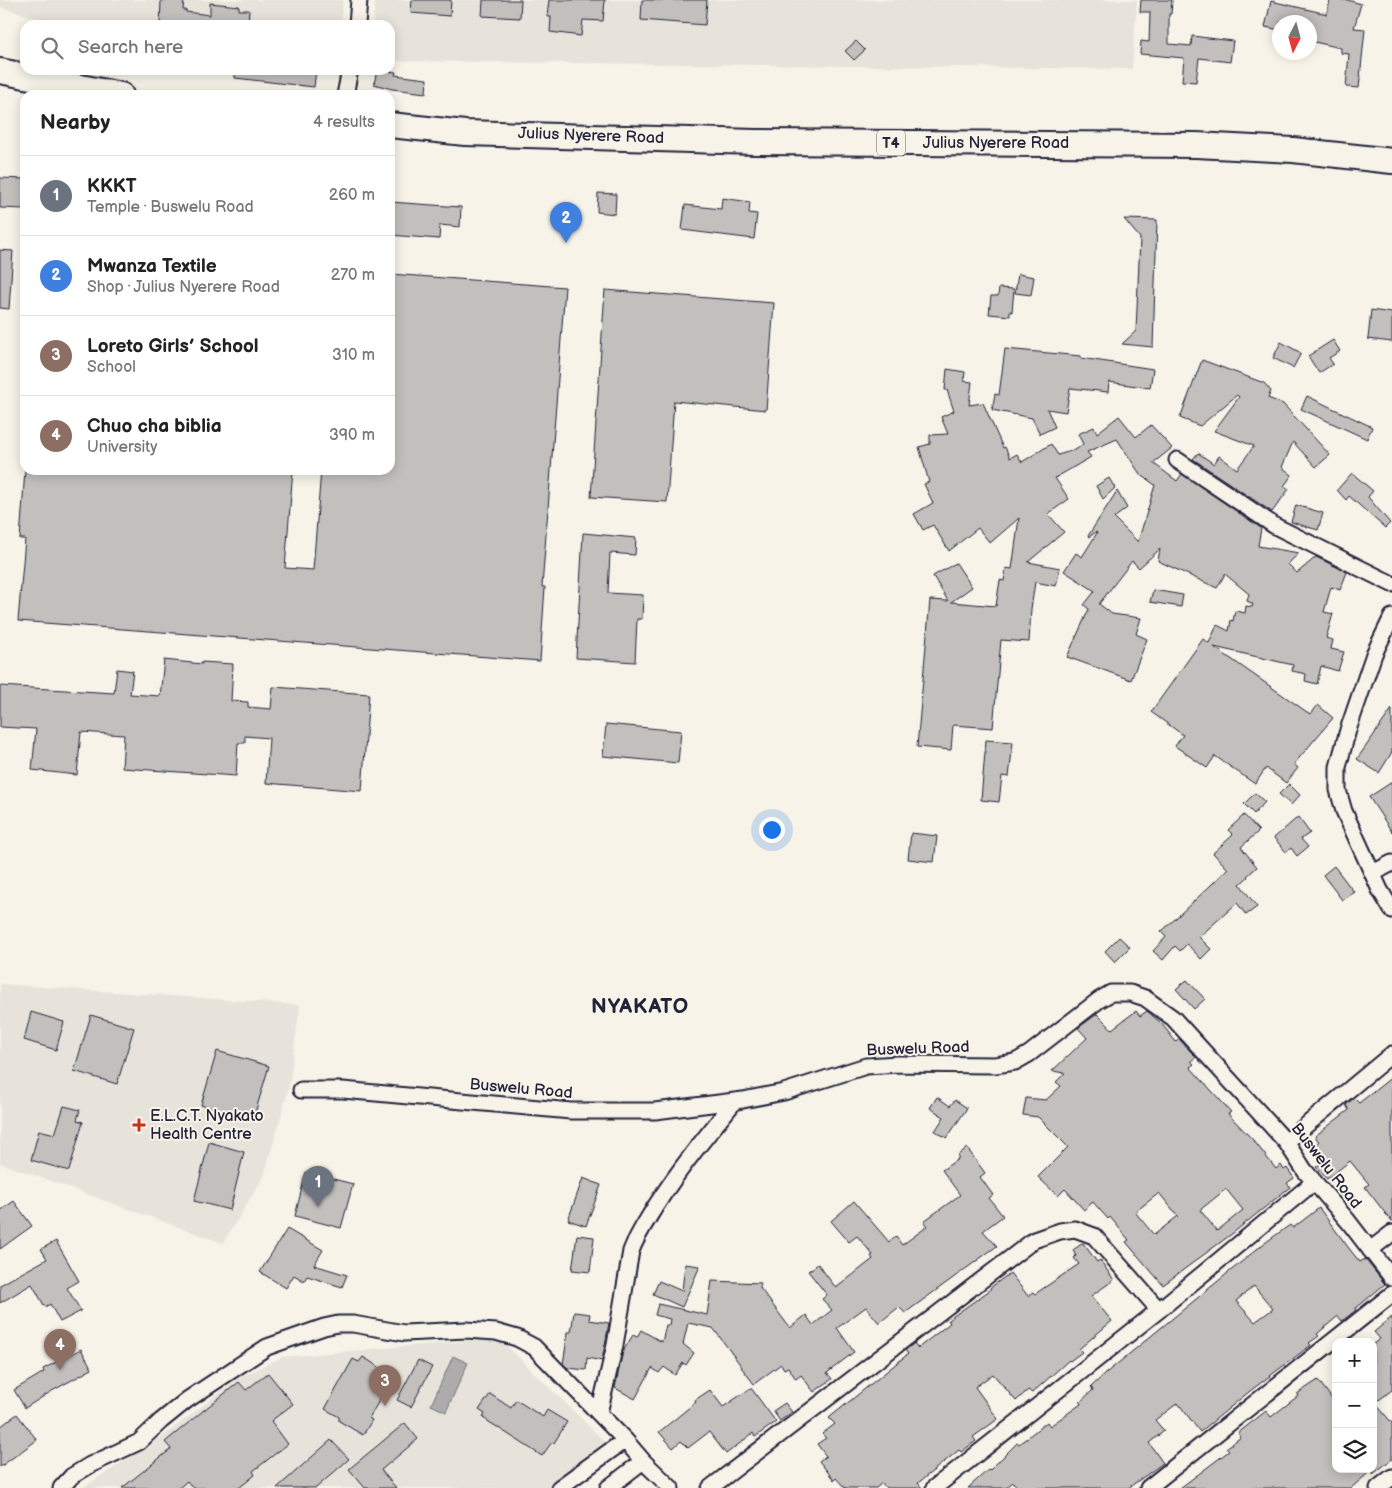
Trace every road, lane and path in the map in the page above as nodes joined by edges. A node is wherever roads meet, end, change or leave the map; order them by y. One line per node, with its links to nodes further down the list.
1 (360, 0): 2 (street)
2 (358, 20)
3 (0, 71): 4 (highway)
4 (20, 75)
5 (20, 75): 7 (highway)
6 (349, 75): 8 (street)
7 (96, 90)
8 (346, 90)
9 (395, 126): 10 (highway, Julius Nyerere Road / T4)
10 (1392, 161)
11 (1177, 460): 12 (street)
12 (1392, 584)
13 (1392, 617): 15 (street)
14 (1392, 863): 15 (street)
15 (1373, 873): 16 (street)
16 (1392, 910)
17 (1392, 1054): 20 (street)
18 (301, 1090): 19 (street, Buswelu Road)
19 (735, 1101): 20 (street, Buswelu Road); 27 (street)
20 (1286, 1142): 21 (street, Buswelu Road)
21 (1314, 1182): 23 (street, Buswelu Road); 26 (street)
22 (1392, 1233): 23 (street)
23 (1370, 1250): 24 (street, Buswelu Road)
24 (1392, 1278)
25 (1392, 1294): 37 (street)
26 (1159, 1310): 35 (street); 36 (street)
27 (599, 1413): 28 (street); 31 (street)
28 (625, 1440): 29 (street); 32 (street)
29 (643, 1461): 33 (street); 34 (street)
30 (1392, 1477): 38 (street)
31 (61, 1488)
32 (559, 1488)
33 (608, 1488)
34 (671, 1488)
35 (710, 1488)
36 (934, 1488)
37 (1148, 1488)
38 (1378, 1488)

